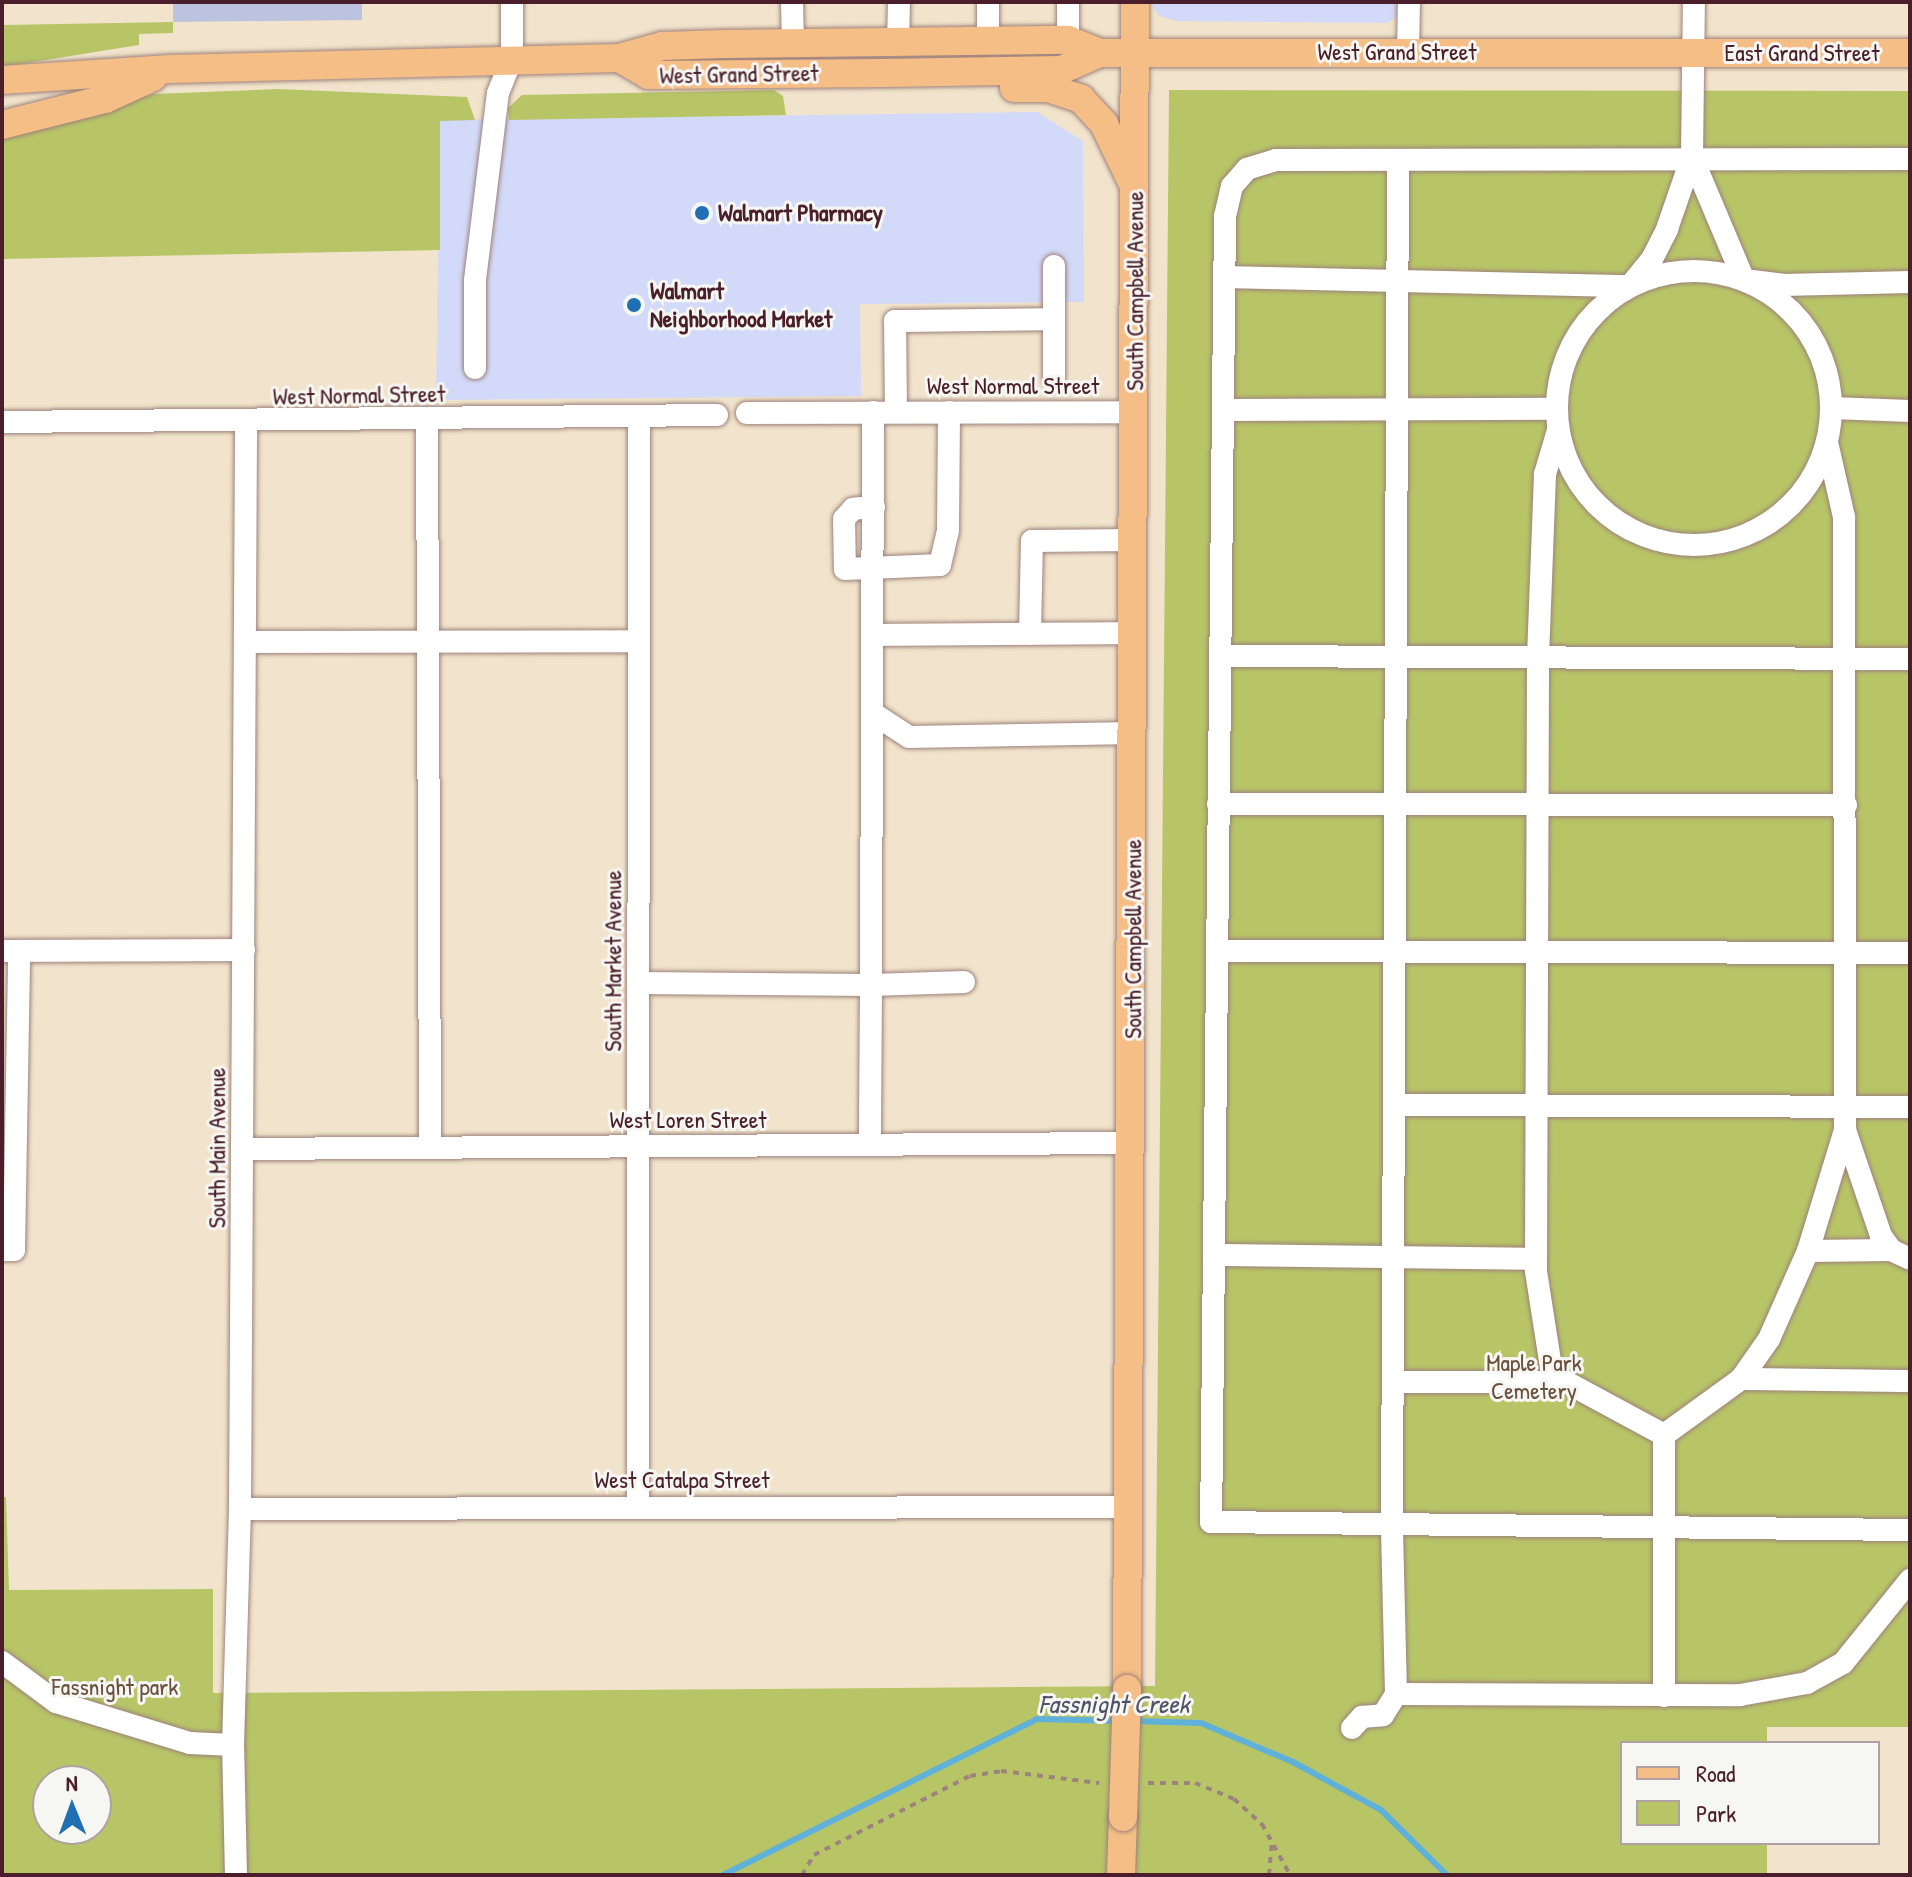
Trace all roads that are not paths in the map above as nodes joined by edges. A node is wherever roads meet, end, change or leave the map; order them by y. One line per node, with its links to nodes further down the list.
1 (512, 2): 19 (street)
2 (792, 2): 11 (street)
3 (899, 2): 12 (street)
4 (988, 2): 10 (street)
5 (1068, 2): 9 (street)
6 (1135, 2): 15 (main road, South Campbell Avenue)
7 (1409, 2): 13 (street)
8 (1694, 2): 16 (street)
9 (1068, 40): 10 (main road, West Grand Street); 14 (main road, West Grand Street)
10 (988, 42): 12 (main road, West Grand Street)
11 (793, 43): 12 (main road, West Grand Street); 18 (main road, West Grand Street)
12 (898, 43)
13 (1408, 52): 15 (main road, West Grand Street); 16 (main road, West Grand Street)
14 (1100, 53): 15 (main road, West Grand Street); 21 (main road, West Grand Street)
15 (1135, 53): 27 (main road, South Campbell Avenue)
16 (1694, 53): 17 (main road, East Grand Street); 24 (street)
17 (1910, 53)
18 (619, 58): 19 (main road, West Grand Street); 21 (main road, West Grand Street)
19 (512, 59): 20 (main road, West Grand Street); 35 (street)
20 (171, 69): 22 (main road, West Grand Street); 23 (main road, West Grand Street)
21 (933, 72): 27 (main road)
22 (2, 80)
23 (2, 125)
24 (1692, 157): 25 (street); 26 (street); 30 (street); 33 (street)
25 (1910, 159)
26 (1398, 160): 29 (street); 31 (street)
27 (1136, 190): 43 (main road, South Campbell Avenue)
28 (1054, 266): 34 (street)
29 (1224, 277): 31 (street); 38 (street)
30 (1744, 280): 32 (street); 33 (street); 37 (street)
31 (1398, 281): 33 (street); 39 (street)
32 (1910, 282)
33 (1630, 286): 47 (street)
34 (1053, 319): 36 (street); 41 (street)
35 (475, 368)
36 (1054, 378)
37 (1832, 408): 40 (street); 51 (street)
38 (1223, 410): 39 (street); 62 (street)
39 (1398, 410): 47 (street); 61 (street)
40 (1910, 411)
41 (885, 412): 42 (street, West Normal Street); 44 (street, West Normal Street); 52 (street)
42 (949, 412): 43 (street, West Normal Street); 54 (street)
43 (1135, 412): 53 (main road, South Campbell Avenue)
44 (747, 413)
45 (717, 415): 46 (street, West Normal Street)
46 (639, 417): 48 (street, West Normal Street); 59 (street, South Market Avenue)
47 (1557, 419): 51 (street); 63 (street)
48 (427, 420): 50 (street, West Normal Street); 58 (street)
49 (2, 422): 50 (street, West Normal Street)
50 (246, 422): 60 (street, South Main Avenue)
51 (1827, 442): 65 (street)
52 (874, 507): 54 (street); 54 (street)
53 (1135, 540): 55 (main road, South Campbell Avenue); 56 (street)
54 (874, 571): 57 (street)
55 (1135, 633): 56 (street); 67 (main road, South Campbell Avenue)
56 (1030, 634): 57 (street)
57 (874, 635): 66 (street)
58 (427, 641): 59 (street); 60 (street); 91 (street)
59 (639, 641): 80 (street, South Market Avenue)
60 (245, 642): 72 (street, South Main Avenue)
61 (1398, 655): 62 (street); 63 (street); 69 (street)
62 (1220, 656): 68 (street)
63 (1538, 657): 65 (street); 70 (street)
64 (1910, 659): 65 (street)
65 (1846, 660): 71 (street)
66 (874, 714): 67 (street); 81 (street)
67 (1134, 733): 88 (main road, South Campbell Avenue)
68 (1218, 804): 69 (street); 75 (street)
69 (1398, 805): 70 (street); 73 (street)
70 (1537, 805): 71 (street); 76 (street)
71 (1846, 805): 77 (street)
72 (244, 950): 74 (street); 92 (street, South Main Avenue)
73 (1397, 950): 75 (street); 76 (street); 83 (street)
74 (10, 951): 82 (street)
75 (1217, 951): 95 (street)
76 (1537, 952): 77 (street); 84 (street)
77 (1845, 953): 78 (street); 85 (street)
78 (1910, 953)
79 (964, 982): 81 (street)
80 (639, 983): 81 (street); 90 (street, South Market Avenue)
81 (871, 985): 89 (street)
82 (9, 1066): 93 (street)
83 (1396, 1105): 84 (street); 97 (street)
84 (1536, 1105): 85 (street); 98 (street)
85 (1845, 1106): 86 (street); 87 (street)
86 (1910, 1107)
87 (1845, 1130): 94 (street); 96 (street)
88 (1133, 1143): 89 (street, West Loren Street); 105 (main road, South Campbell Avenue)
89 (870, 1145): 90 (street, West Loren Street)
90 (639, 1146): 91 (street, West Loren Street); 104 (street, South Market Avenue)
91 (430, 1147): 92 (street, West Loren Street)
92 (243, 1149): 106 (street, South Main Avenue)
93 (2, 1250)
94 (1808, 1251): 96 (street); 99 (street)
95 (1214, 1255): 97 (street); 107 (street)
96 (1900, 1255)
97 (1395, 1257): 98 (street); 102 (street)
98 (1536, 1259): 100 (street)
99 (1741, 1379): 101 (street); 103 (street)
100 (1553, 1380): 102 (street); 103 (street)
101 (1910, 1381)
102 (1393, 1382): 107 (street)
103 (1664, 1435): 108 (street)
104 (638, 1506): 105 (street, West Catalpa Street); 106 (street, West Catalpa Street)
105 (1125, 1507): 117 (main road, South Campbell Avenue, bridge)
106 (240, 1509): 115 (street, South Main Avenue)
107 (1392, 1525): 108 (street); 112 (street)
108 (1664, 1527): 109 (street); 113 (street)
109 (1910, 1530)
110 (1910, 1580): 113 (street)
111 (2, 1662): 115 (street)
112 (1396, 1694): 113 (street); 114 (street)
113 (1664, 1696)
114 (1352, 1728)
115 (233, 1745): 116 (street, South Main Avenue)
116 (236, 1875)
117 (1121, 1875)

